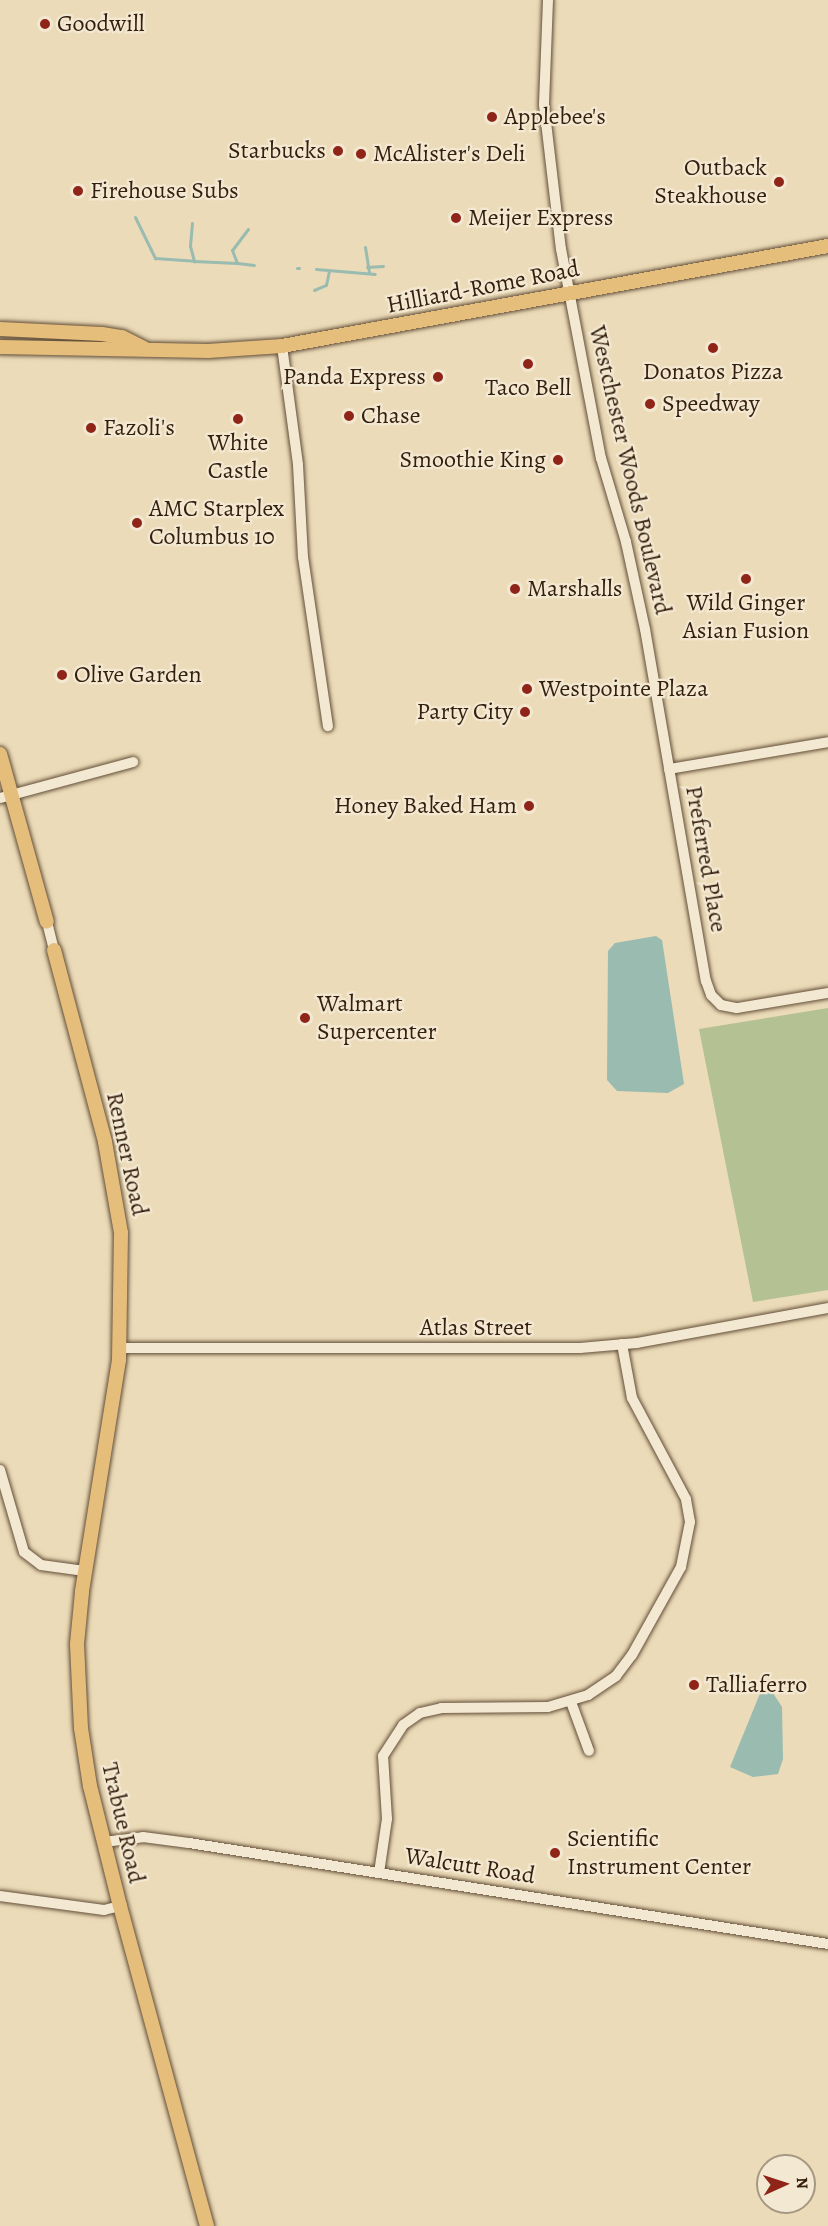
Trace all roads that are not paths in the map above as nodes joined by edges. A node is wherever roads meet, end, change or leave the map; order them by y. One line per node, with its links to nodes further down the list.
1 (548, 0): 3 (street, Westchester Woods Boulevard)
2 (828, 246): 3 (main road, Hilliard-Rome Road)
3 (570, 293): 5 (main road, Hilliard-Rome Road); 12 (street, Westchester Woods Boulevard)
4 (0, 329): 7 (main road, Hilliard-Rome Road)
5 (282, 346): 7 (main road, Hilliard-Rome Road); 8 (street)
6 (0, 347): 7 (main road, Hilliard-Rome Road)
7 (144, 348)
8 (328, 726)
9 (828, 742): 12 (street, Preferred Place)
10 (0, 754): 13 (main road, Renner Road)
11 (133, 762): 13 (street)
12 (669, 769): 16 (street, Preferred Place)
13 (5, 797): 14 (main road, Renner Road)
14 (47, 922): 15 (street, Renner Road)
15 (54, 950): 19 (main road, Renner Road)
16 (828, 993)
17 (828, 1308): 18 (street, Atlas Street)
18 (622, 1344): 19 (street, Atlas Street); 22 (street)
19 (120, 1348): 21 (main road, Renner Road)
20 (0, 1470): 21 (street)
21 (85, 1571): 24 (main road, Trabue Road)
22 (571, 1702): 23 (street); 25 (street)
23 (589, 1751)
24 (104, 1842): 25 (street, Walcutt Road); 27 (main road, Trabue Road)
25 (379, 1873): 28 (street, Walcutt Road)
26 (0, 1896): 27 (street)
27 (120, 1906): 29 (main road, Trabue Road)
28 (828, 1944)
29 (207, 2226)

